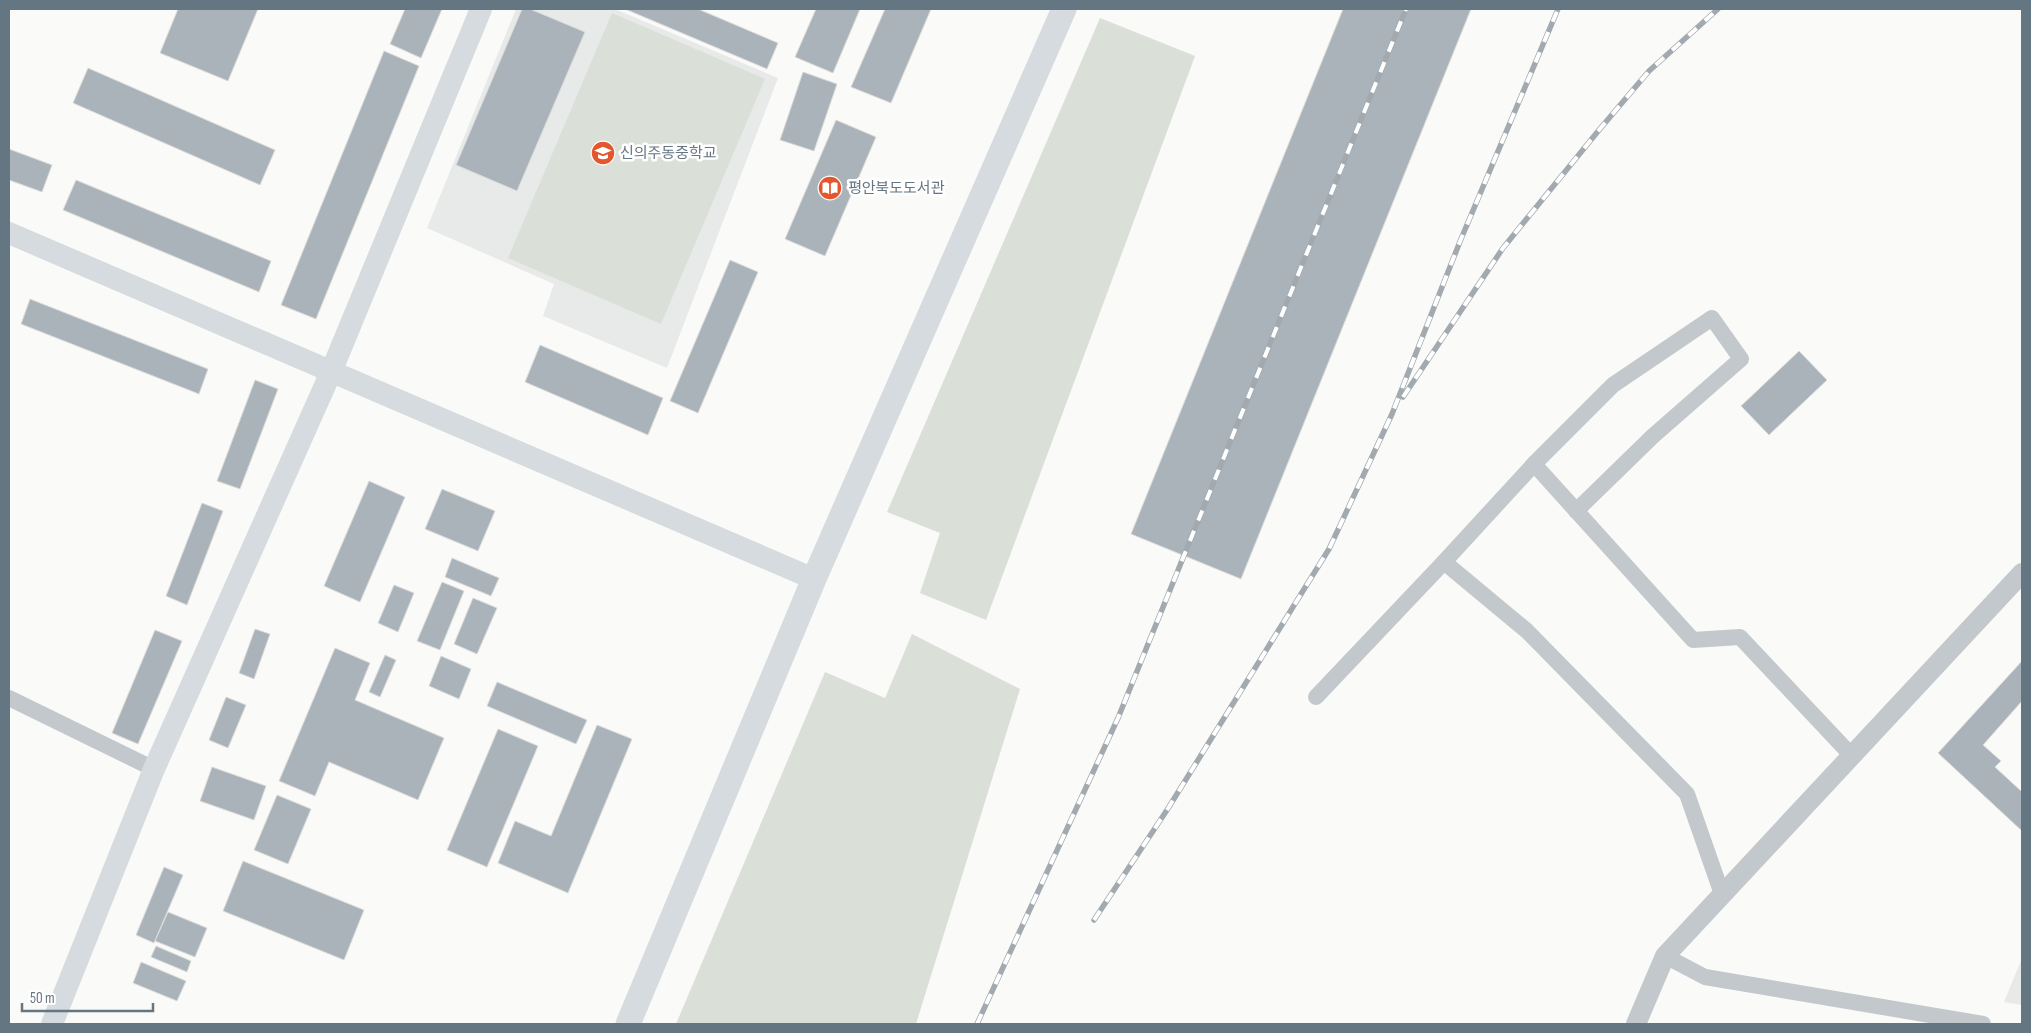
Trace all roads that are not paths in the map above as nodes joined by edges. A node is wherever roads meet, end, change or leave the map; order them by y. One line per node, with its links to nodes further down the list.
1 (481, 9): 4 (main road)
2 (1064, 9): 9 (main road)
3 (9, 233): 4 (main road)
4 (331, 372): 9 (main road); 13 (main road)
5 (1534, 464): 6 (street); 6 (street); 7 (street)
6 (1576, 511): 12 (street)
7 (1444, 562): 10 (street); 14 (street)
8 (2022, 573): 12 (street)
9 (814, 579): 17 (main road)
10 (1316, 697)
11 (9, 698): 13 (street)
12 (1852, 756): 14 (street)
13 (154, 769): 16 (main road)
14 (1722, 894): 15 (street)
15 (1664, 956): 18 (street); 19 (street)
16 (52, 1024)
17 (628, 1024)
18 (1636, 1024)
19 (1983, 1024)

